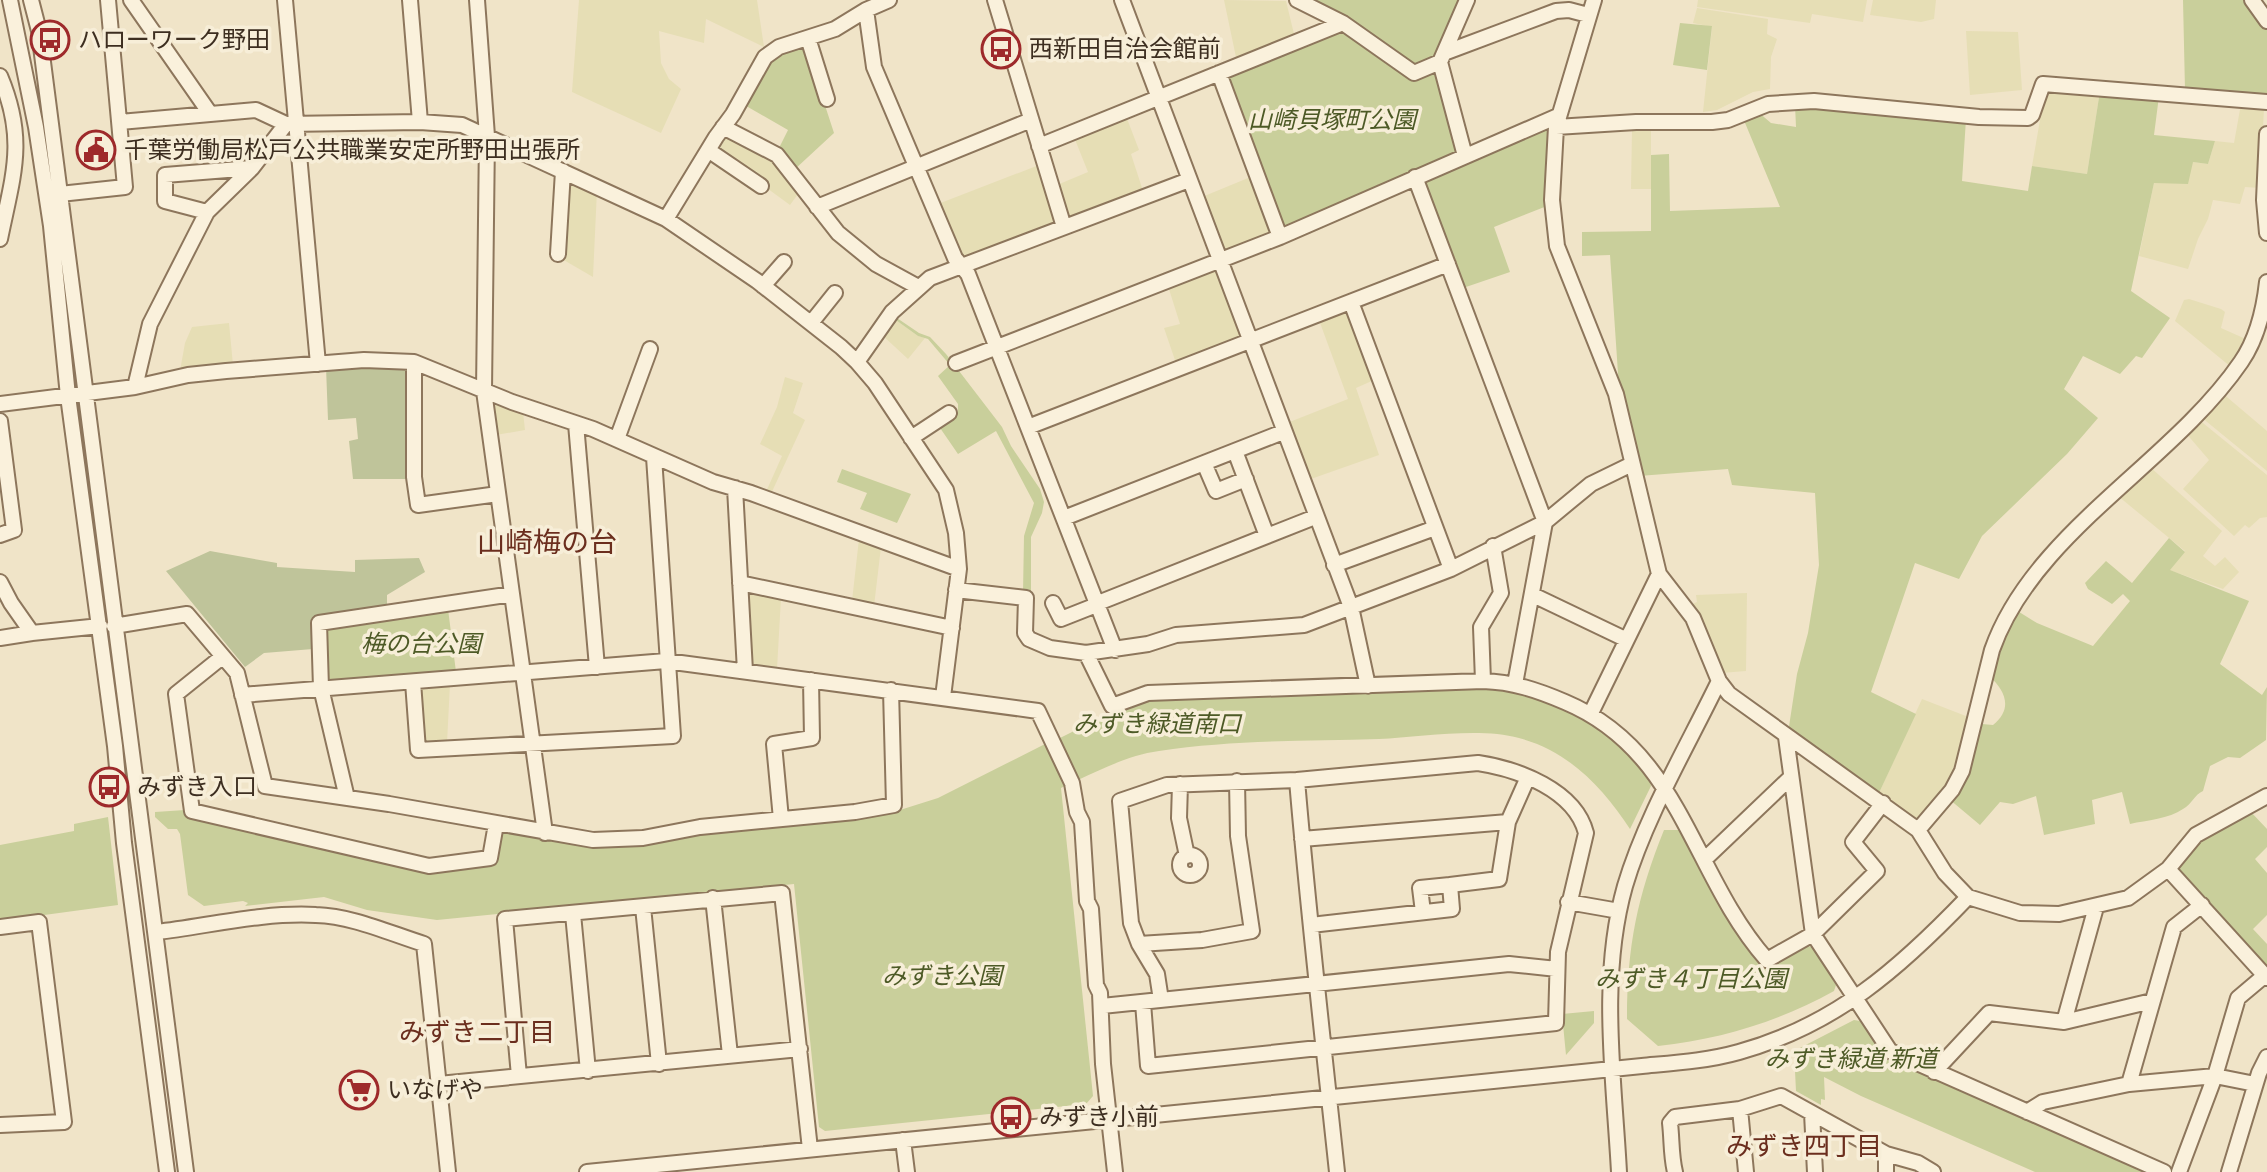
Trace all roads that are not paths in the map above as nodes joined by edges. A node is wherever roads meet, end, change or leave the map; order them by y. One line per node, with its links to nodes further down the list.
1 (10, 0): 27 (street)
2 (31, 0): 46 (street)
3 (111, 0): 30 (street)
4 (131, 0): 26 (street)
5 (285, 0): 33 (street)
6 (410, 0): 31 (street)
7 (477, 0): 36 (street)
8 (889, 0): 15 (street)
9 (995, 0): 28 (street)
10 (1122, 0): 24 (street)
11 (1297, 0): 18 (street)
12 (1467, 0): 20 (street)
13 (1594, 0): 16 (street)
14 (2252, 0): 17 (street)
15 (866, 10): 19 (street); 40 (street)
16 (1588, 15): 20 (street); 32 (street)
17 (2267, 21)
18 (1343, 23): 20 (street); 21 (street)
19 (808, 38): 23 (street); 34 (street)
20 (1442, 57): 39 (street)
21 (1219, 73): 24 (street); 53 (street)
22 (0, 76): 29 (street)
23 (827, 99)
24 (1159, 99): 37 (street); 44 (street)
25 (2267, 102): 32 (street)
26 (209, 112): 30 (street); 33 (street)
27 (34, 118): 29 (street); 75 (street)
28 (1031, 120): 37 (street); 40 (street)
29 (15, 121): 51 (street)
30 (120, 122): 46 (street)
31 (420, 122): 33 (street); 36 (street)
32 (1557, 122): 39 (street); 87 (street)
33 (292, 125): 41 (street); 71 (street)
34 (723, 127): 38 (street); 47 (street)
35 (2267, 134): 52 (street)
36 (487, 136): 42 (street); 73 (street)
37 (1039, 146): 50 (street)
38 (708, 150): 45 (street); 49 (street)
39 (1465, 156): 43 (street)
40 (916, 167): 47 (street); 58 (street)
41 (252, 168): 48 (street); 48 (street)
42 (563, 171): 49 (street); 54 (street)
43 (1415, 177): 53 (street); 57 (street)
44 (1189, 180): 50 (street); 55 (street)
45 (761, 186)
46 (60, 194): 74 (street)
47 (817, 207): 61 (street)
48 (207, 212): 72 (street)
49 (666, 219): 60 (street)
50 (1064, 227): 58 (street)
51 (1, 230)
52 (2267, 233)
53 (1280, 237): 55 (street)
54 (558, 254)
55 (1221, 261): 65 (street); 66 (street)
56 (784, 262): 60 (street)
57 (1448, 264): 63 (street); 93 (street)
58 (961, 266): 61 (street); 66 (street)
59 (2267, 282): 147 (street)
60 (763, 286): 64 (street)
61 (918, 287): 69 (street)
62 (835, 293): 64 (street)
63 (1351, 302): 65 (street); 94 (street)
64 (811, 323): 69 (street)
65 (1249, 341): 80 (street); 81 (street)
66 (997, 347): 70 (street); 80 (street)
67 (650, 349): 83 (street)
68 (414, 362): 71 (street); 73 (street); 90 (street)
69 (857, 362): 82 (street)
70 (956, 363)
71 (318, 364): 72 (street)
72 (135, 387): 74 (street)
73 (484, 391): 79 (street); 90 (street)
74 (87, 393): 75 (street); 110 (street)
75 (68, 396): 76 (street); 110 (street)
76 (0, 404)
77 (949, 413): 82 (street)
78 (0, 421): 95 (street)
79 (576, 424): 83 (street); 119 (street)
80 (1028, 427): 92 (street)
81 (1283, 432): 84 (street); 91 (street)
82 (911, 438): 99 (street)
83 (617, 439): 85 (street)
84 (1235, 451): 86 (street); 88 (street)
85 (654, 457): 89 (street); 118 (street)
86 (1204, 463): 88 (street); 92 (street)
87 (1632, 464): 93 (street); 101 (street)
88 (1246, 479): 96 (street)
89 (735, 488): 99 (street); 103 (street)
90 (498, 494): 105 (street)
91 (1315, 517): 96 (street); 98 (street)
92 (1064, 518): 108 (street)
93 (1545, 522): 97 (street); 106 (street)
94 (1435, 528): 98 (street); 100 (street)
95 (0, 535)
96 (1267, 536): 108 (street)
97 (1493, 546): 100 (street); 123 (street)
98 (1334, 565): 109 (street)
99 (959, 569): 104 (street)
100 (1451, 569): 109 (street)
101 (1659, 574): 114 (street); 124 (street)
102 (0, 582): 112 (street)
103 (740, 583): 111 (street); 120 (street)
104 (956, 590): 111 (street); 116 (street)
105 (512, 594): 121 (street); 128 (street)
106 (1533, 595): 114 (street); 126 (street)
107 (1053, 603): 108 (street)
108 (1099, 604): 115 (street)
109 (1351, 607): 115 (street); 127 (street)
110 (107, 626): 112 (street); 117 (street); 165 (street); 200 (street)
111 (952, 628): 131 (street)
112 (32, 633): 113 (street)
113 (0, 638)
114 (1625, 639): 132 (street)
115 (1115, 650): 116 (street)
116 (1086, 653): 127 (street)
117 (222, 657): 130 (street); 146 (street)
118 (666, 661): 119 (street); 120 (street); 134 (street)
119 (597, 667): 121 (street)
120 (745, 671): 122 (street)
121 (522, 673): 125 (street); 134 (street)
122 (811, 680): 129 (street); 144 (street)
123 (1483, 681): 126 (street); 127 (street)
124 (1719, 681): 133 (street); 140 (street)
125 (413, 682): 128 (street); 134 (street)
126 (1515, 684): 132 (street)
127 (1368, 686)
128 (321, 688): 130 (street); 142 (street)
129 (891, 690): 131 (street); 144 (street)
130 (242, 695): 142 (street)
131 (943, 697): 175 (street)
132 (1591, 713): 140 (street)
133 (1786, 737): 136 (street); 143 (street)
134 (532, 745): 148 (street)
135 (1528, 777): 137 (street); 145 (street); 156 (street)
136 (1790, 778): 151 (street); 166 (street)
137 (1297, 780): 138 (street); 149 (street)
138 (1237, 781): 139 (street); 167 (street)
139 (1180, 784): 150 (street); 167 (street)
140 (1667, 789): 151 (street); 160 (street)
141 (2267, 796): 152 (street)
142 (347, 798): 146 (street)
143 (1883, 803): 147 (street); 166 (street)
144 (781, 819): 148 (street)
145 (1508, 822): 149 (street); 153 (street)
146 (496, 824): 148 (street)
147 (1918, 830): 154 (street)
148 (545, 833)
149 (1302, 839): 163 (street)
150 (1187, 856)
151 (1704, 860): 166 (street)
152 (2168, 869): 157 (street); 159 (street)
153 (1450, 885): 161 (street); 161 (street)
154 (1968, 897): 159 (street); 171 (street)
155 (713, 898): 158 (street); 178 (street); 179 (street)
156 (1568, 902): 160 (street); 168 (street)
157 (2202, 905): 169 (street); 173 (street)
158 (643, 907): 162 (street); 181 (street)
159 (2096, 907): 176 (street)
160 (1619, 911): 182 (street)
161 (1423, 912): 163 (street)
162 (573, 914): 183 (street); 185 (street)
163 (1311, 925): 170 (street)
164 (0, 927): 195 (street)
165 (157, 932): 187 (street); 201 (street)
166 (1813, 934): 171 (street)
167 (1139, 944): 172 (street)
168 (1557, 969): 170 (street); 177 (street)
169 (2266, 977): 186 (street)
170 (1317, 984): 172 (street); 177 (street)
171 (1853, 999): 182 (street); 184 (street)
172 (1161, 1000): 174 (street)
173 (2152, 1001): 176 (street); 188 (street)
174 (1143, 1003): 175 (street); 177 (street)
175 (1102, 1006): 194 (street)
176 (2064, 1022): 184 (street)
177 (1325, 1046): 190 (street)
178 (800, 1049): 179 (street); 197 (street)
179 (730, 1055): 181 (street)
180 (2267, 1057): 189 (street)
181 (659, 1064): 183 (street)
182 (1613, 1069): 190 (street); 207 (street)
183 (588, 1071): 185 (street)
184 (1934, 1072): 192 (street)
185 (519, 1076): 187 (street)
186 (2215, 1076): 188 (street); 189 (street); 214 (street)
187 (439, 1084): 202 (street)
188 (2129, 1084): 192 (street)
189 (2255, 1084): 215 (street)
190 (1329, 1096): 194 (street); 206 (street)
191 (1740, 1109): 193 (street); 208 (street); 209 (street)
192 (2027, 1112): 213 (street)
193 (1812, 1113): 198 (street); 210 (street)
194 (1108, 1119): 196 (street); 205 (street)
195 (0, 1125)
196 (903, 1140): 197 (street); 204 (street)
197 (810, 1149): 199 (street)
198 (1886, 1154): 211 (street); 212 (street)
199 (624, 1170): 203 (street)
200 (167, 1172)
201 (186, 1172)
202 (448, 1172)
203 (587, 1172)
204 (907, 1172)
205 (1115, 1172)
206 (1337, 1172)
207 (1619, 1172)
208 (1675, 1172)
209 (1746, 1172)
210 (1815, 1172)
211 (1886, 1172)
212 (1933, 1172)
213 (2164, 1172)
214 (2179, 1172)
215 (2229, 1172)

